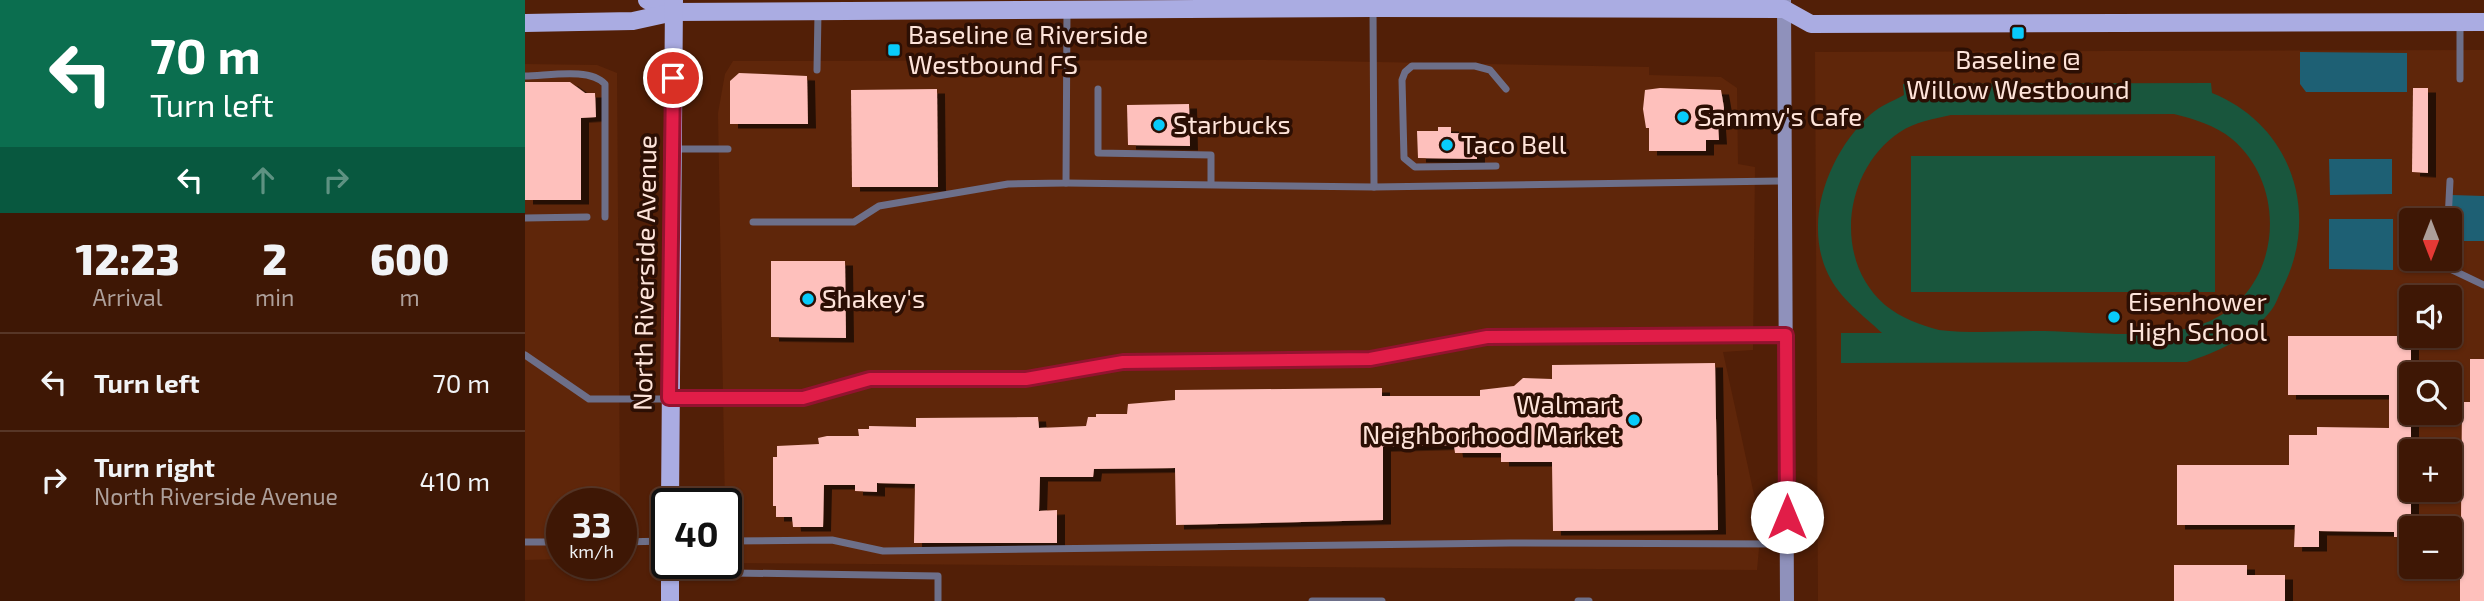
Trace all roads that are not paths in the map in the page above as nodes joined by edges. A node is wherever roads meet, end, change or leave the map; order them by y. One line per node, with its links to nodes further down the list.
1 (647, 0): 6 (main road)
2 (1789, 3): 4 (main road); 11 (main road); 20 (street)
3 (1373, 4): 4 (main road); 7 (main road); 24 (lane)
4 (1569, 4)
5 (979, 5): 7 (main road); 8 (main road)
6 (674, 6): 8 (main road); 10 (main road); 17 (main road, North Riverside Avenue)
7 (1067, 11): 22 (lane)
8 (818, 12): 12 (lane)
9 (2484, 22): 11 (main road)
10 (525, 23)
11 (2460, 23): 14 (lane)
12 (817, 70)
13 (525, 76): 26 (lane)
14 (2460, 79)
15 (1098, 89): 23 (lane)
16 (1506, 89): 19 (lane)
17 (672, 149): 18 (lane); 34 (main road, North Riverside Avenue)
18 (727, 149)
19 (1496, 166)
20 (1785, 181): 24 (lane); 32 (street)
21 (2450, 181): 25 (lane)
22 (1066, 183): 23 (lane); 29 (lane)
23 (1211, 183): 24 (lane)
24 (1374, 187)
25 (2449, 208)
26 (605, 216)
27 (587, 217): 28 (lane)
28 (525, 218)
29 (753, 222)
30 (2455, 271): 31 (lane)
31 (2484, 285)
32 (1786, 335): 34 (lane); 39 (street)
33 (525, 355): 34 (lane)
34 (669, 398): 35 (main road, North Riverside Avenue)
35 (670, 488)
36 (742, 541): 39 (lane)
37 (525, 542): 38 (lane)
38 (546, 542)
39 (1787, 544): 48 (street)
40 (742, 570): 43 (lane)
41 (670, 579): 42 (main road)
42 (670, 601)
43 (938, 601)
44 (1313, 601): 45 (lane)
45 (1382, 601)
46 (1578, 601): 47 (lane)
47 (1589, 601)
48 (1787, 601)

